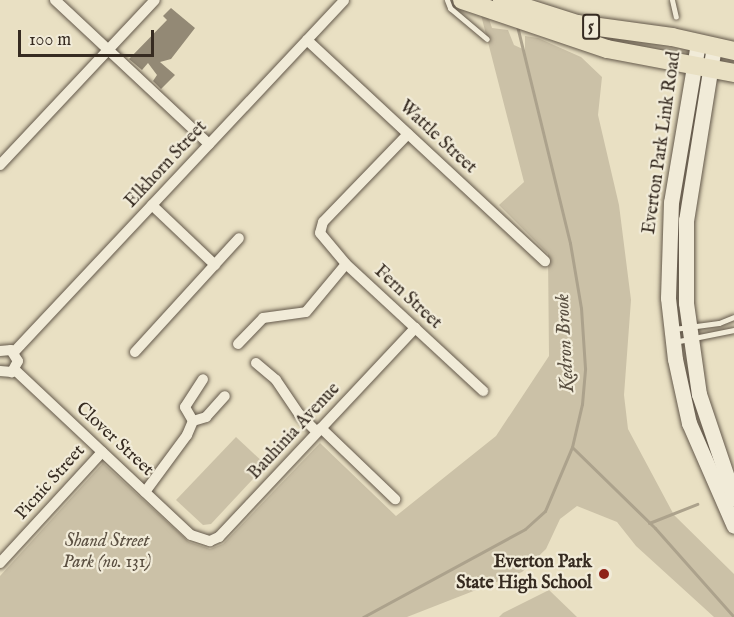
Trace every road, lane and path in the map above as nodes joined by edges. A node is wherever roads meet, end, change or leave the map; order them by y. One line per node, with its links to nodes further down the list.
1 (55, 0): 13 (street)
2 (154, 0): 13 (street)
3 (344, 0): 11 (street, Elkhorn Street)
4 (447, 0): 10 (lane)
5 (462, 0): 9 (highway, 5)
6 (502, 0): 9 (highway, 5)
7 (672, 0): 8 (lane)
8 (676, 17)
9 (549, 23): 12 (highway, 5); 15 (highway, 5)
10 (487, 39)
11 (307, 40): 17 (street, Wattle Street); 18 (street, Elkhorn Street)
12 (706, 44): 14 (highway, 5); 15 (main road, Everton Park Link Road)
13 (108, 50): 18 (street); 19 (street)
14 (734, 51)
15 (702, 68): 16 (highway, 5); 28 (main road, Everton Park Link Road); 29 (main road, Everton Park Link Road)
16 (734, 73)
17 (408, 134): 22 (street, Wattle Street); 23 (street, Fern Street)
18 (209, 144): 20 (street, Elkhorn Street)
19 (0, 165)
20 (152, 205): 24 (street); 32 (street, Elkhorn Street)
21 (239, 238): 24 (street)
22 (545, 261)
23 (346, 264): 26 (street, Fern Street); 30 (street)
24 (214, 266): 33 (street)
25 (734, 317): 28 (lane)
26 (415, 328): 38 (street, Fern Street); 41 (street, Bauhinia Avenue)
27 (734, 330): 28 (lane)
28 (689, 333): 29 (lane); 29 (lane); 44 (main road, Everton Park Link Road)
29 (672, 336): 46 (main road, Everton Park Link Road)
30 (237, 344)
31 (0, 351): 32 (street)
32 (14, 352): 35 (street)
33 (135, 352)
34 (256, 363): 41 (street)
35 (15, 369): 36 (street); 42 (street, Clover Street)
36 (0, 371)
37 (203, 379): 40 (street)
38 (483, 391)
39 (225, 396): 40 (street)
40 (193, 421): 43 (street)
41 (319, 430): 45 (street); 47 (street, Bauhinia Avenue)
42 (102, 452): 43 (street, Clover Street); 48 (street, Picnic Street)
43 (145, 492): 47 (street, Clover Street)
44 (734, 498)
45 (395, 499)
46 (734, 526)
47 (191, 536)
48 (0, 563)

